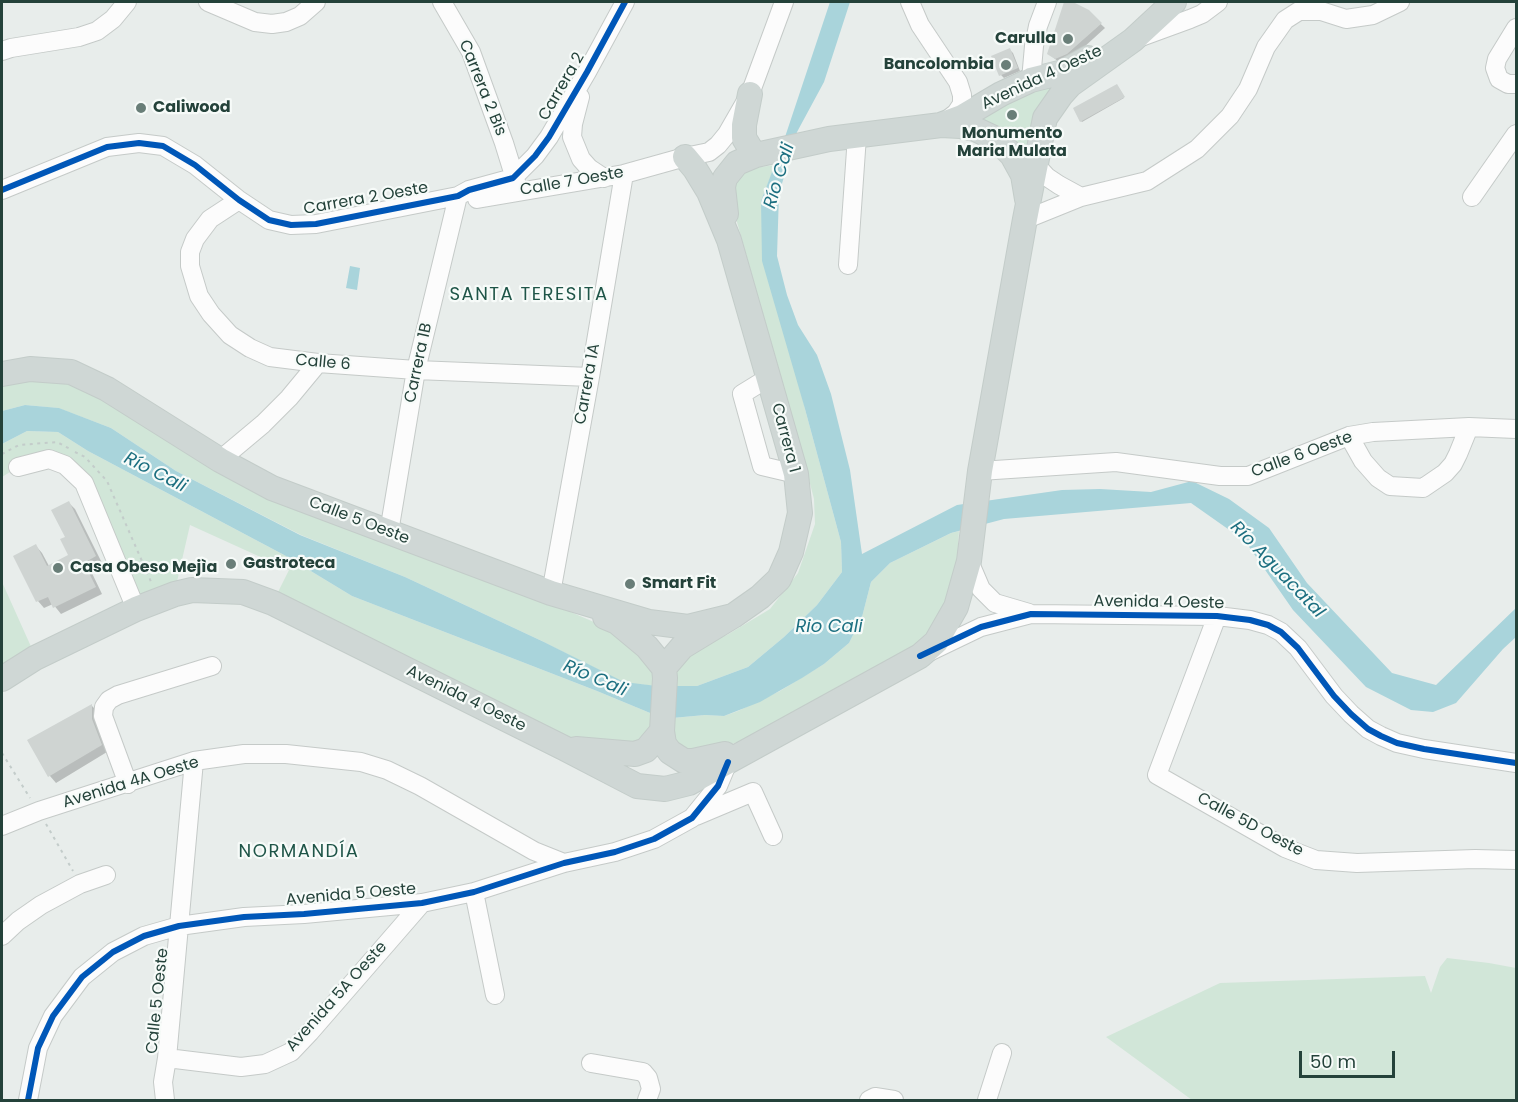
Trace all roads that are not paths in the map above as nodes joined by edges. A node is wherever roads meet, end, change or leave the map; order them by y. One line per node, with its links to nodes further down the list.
1 (127, 2): 14 (street)
2 (208, 2): 3 (street)
3 (316, 2)
4 (442, 2): 23 (street, Carrera 2 Bis)
5 (625, 2): 15 (street, Carrera 2)
6 (784, 2): 18 (street)
7 (910, 2): 20 (street)
8 (1047, 2): 16 (street)
9 (1218, 2): 13 (street)
10 (1400, 2): 33 (street)
11 (1172, 3): 13 (main road, Avenida 4 Oeste); 16 (main road, Avenida 4 Oeste)
12 (1516, 28): 17 (street)
13 (1133, 40): 19 (main road, Avenida 4 Oeste)
14 (2, 51)
15 (587, 72): 24 (street, Carrera 2); 29 (street, Carrera 2)
16 (1031, 80): 19 (main road); 20 (main road, Avenida 4 Oeste)
17 (1516, 84)
18 (750, 94): 25 (main road); 26 (street)
19 (1045, 118): 27 (main road, Avenida 4 Oeste)
20 (941, 125): 22 (main road); 36 (main road)
21 (1516, 134): 34 (street)
22 (856, 136): 25 (main road); 38 (street)
23 (504, 144): 24 (street, Carrera 2 Bis); 30 (street, Carrera 2 Bis)
24 (540, 150): 30 (street, Carrera 2)
25 (760, 154): 37 (main road)
26 (685, 157): 28 (street, Calle 7 Oeste); 37 (main road)
27 (1036, 165): 33 (street); 36 (main road, Avenida 4 Oeste)
28 (624, 174): 29 (street, Calle 7 Oeste); 42 (street, Carrera 1A)
29 (604, 178): 30 (street, Calle 7 Oeste)
30 (518, 185): 32 (street, Carrera 2 Oeste)
31 (2, 190): 35 (street, Carrera 2 Oeste)
32 (458, 196): 35 (street, Carrera 2 Oeste); 40 (street, Carrera 1B)
33 (1081, 197): 36 (street)
34 (1472, 197)
35 (239, 201): 39 (street, Calle 6)
36 (1025, 219): 48 (main road, Avenida 4 Oeste)
37 (729, 240): 54 (main road, Carrera 1)
38 (848, 266)
39 (318, 363): 40 (street, Calle 6); 46 (street)
40 (416, 370): 42 (street, Calle 6); 49 (street, Carrera 1B)
41 (3, 374): 46 (main road, Calle 5 Oeste)
42 (590, 377): 51 (street, Carrera 1A)
43 (1469, 427): 44 (street, Calle 6 Oeste); 45 (street, Calle 6 Oeste); 45 (street)
44 (1516, 429)
45 (1349, 436): 48 (street, Calle 6 Oeste)
46 (220, 460): 49 (main road, Calle 5 Oeste)
47 (18, 468): 52 (street)
48 (979, 480): 50 (main road, Avenida 4 Oeste)
49 (389, 532): 51 (main road, Calle 5 Oeste)
50 (969, 555): 53 (street, Avenida 4 Oeste); 56 (main road, Avenida 4 Oeste)
51 (551, 593): 54 (main road, Calle 5 Oeste); 58 (main road)
52 (136, 609): 59 (main road, Avenida 4 Oeste); 62 (main road, Avenida 4 Oeste)
53 (1031, 614): 55 (street, Avenida 4 Oeste); 56 (street, Avenida 4 Oeste)
54 (733, 616): 58 (main road, Carrera 1)
55 (1217, 616): 65 (street, Avenida 4 Oeste); 70 (street, Calle 5D Oeste)
56 (920, 656): 61 (main road, Avenida 4 Oeste)
57 (212, 666): 66 (street)
58 (665, 673): 60 (main road)
59 (2, 679)
60 (662, 728): 61 (main road); 62 (main road)
61 (758, 744): 64 (main road, Avenida 4 Oeste)
62 (564, 748): 64 (main road, Avenida 4 Oeste)
63 (194, 761): 66 (street, Avenida 4A Oeste); 71 (street, Avenida 4A Oeste); 75 (street, Calle 5 Oeste)
64 (728, 762): 67 (street, Avenida 5 Oeste)
65 (1516, 763)
66 (128, 784): 68 (street, Avenida 4A Oeste)
67 (692, 818): 69 (street); 71 (street, Avenida 5 Oeste)
68 (2, 826)
69 (772, 836)
70 (1516, 860)
71 (564, 863): 73 (street, Avenida 5 Oeste)
72 (105, 875): 76 (street)
73 (474, 892): 74 (street, Avenida 5 Oeste); 77 (street)
74 (422, 903): 75 (street, Avenida 5 Oeste); 79 (street, Avenida 5A Oeste)
75 (179, 926): 79 (street, Calle 5 Oeste); 81 (street, Avenida 5 Oeste)
76 (2, 936)
77 (495, 995)
78 (1002, 1053): 86 (street)
79 (167, 1058): 82 (street, Calle 5 Oeste)
80 (591, 1063): 83 (street)
81 (28, 1101)
82 (165, 1101)
83 (647, 1101)
84 (869, 1101): 85 (street)
85 (894, 1101)
86 (987, 1101)

